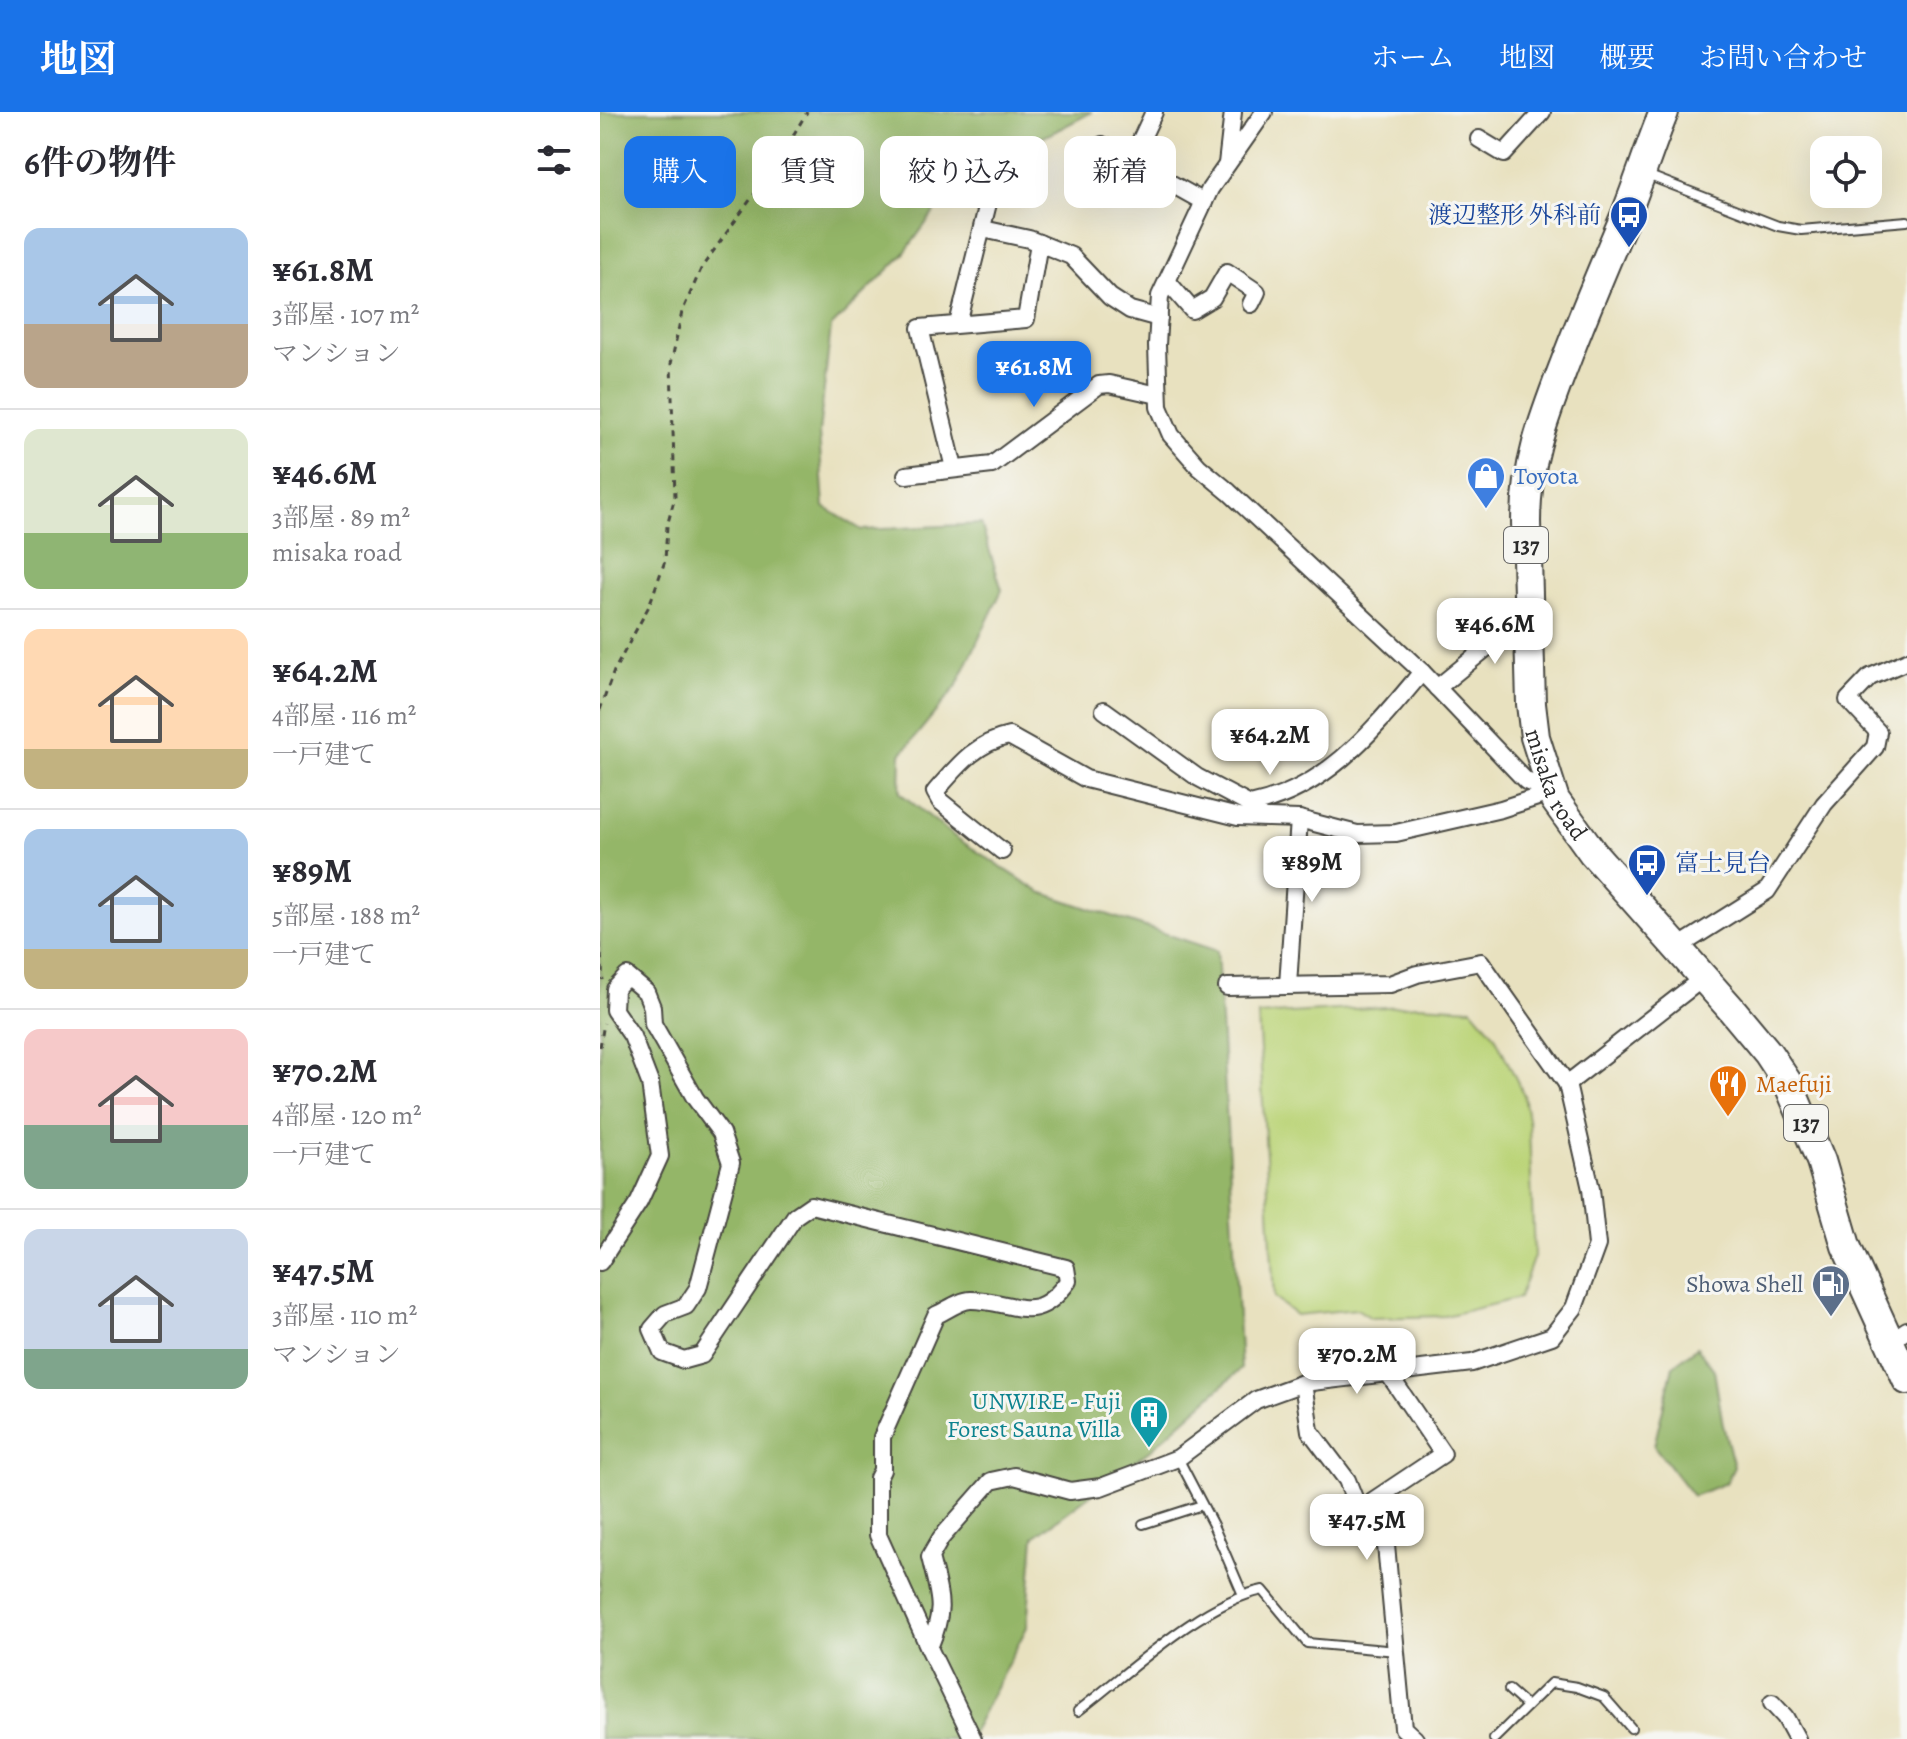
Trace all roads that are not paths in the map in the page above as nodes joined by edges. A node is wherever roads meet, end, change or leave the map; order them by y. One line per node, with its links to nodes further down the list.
1 (1154, 112): 6 (street)
2 (1233, 112): 8 (street)
3 (1264, 112): 8 (street)
4 (1542, 112): 7 (street)
5 (1660, 113): 9 (highway, misaka road / 137)
6 (1143, 136)
7 (1479, 139)
8 (1227, 165): 11 (street)
9 (1643, 174): 13 (lane); 23 (highway, misaka road / 137)
10 (1176, 186): 11 (street)
11 (1204, 202): 16 (street)
12 (988, 208): 14 (street)
13 (1907, 221)
14 (983, 229): 15 (street); 19 (street)
15 (1039, 243): 18 (street); 19 (street)
16 (1167, 281): 17 (street); 18 (street)
17 (1251, 304)
18 (1159, 318): 20 (street)
19 (958, 324): 21 (street)
20 (1158, 395): 21 (street); 25 (street)
21 (954, 468): 22 (street)
22 (906, 475)
23 (1528, 614): 26 (street); 28 (highway, misaka road / 137)
24 (1907, 661): 31 (street)
25 (1422, 672): 26 (street); 27 (street)
26 (1437, 688): 28 (street)
27 (1104, 710)
28 (1553, 792): 29 (street); 31 (highway, misaka road / 137)
29 (1299, 819): 30 (street); 33 (street)
30 (1002, 851)
31 (1675, 949): 32 (highway, misaka road / 137)
32 (1703, 978): 35 (street); 37 (highway, misaka road / 137)
33 (1288, 985): 34 (street); 35 (street)
34 (1227, 987)
35 (1567, 1084): 38 (street)
36 (600, 1262): 46 (street)
37 (1898, 1336): 39 (highway, misaka road / 137)
38 (1388, 1373): 40 (street); 43 (street)
39 (1907, 1380)
40 (1303, 1383): 41 (street); 43 (street)
41 (1178, 1458): 42 (lane); 46 (street)
42 (1202, 1505): 44 (lane); 45 (lane)
43 (1359, 1510): 47 (street)
44 (1143, 1524)
45 (1243, 1595): 47 (lane); 51 (lane)
46 (929, 1648): 54 (street)
47 (1397, 1651): 53 (street)
48 (1509, 1690): 50 (lane)
49 (1772, 1703): 56 (street)
50 (1527, 1706): 52 (lane); 55 (lane)
51 (1078, 1711)
52 (1631, 1728)
53 (1407, 1735)
54 (973, 1739)
55 (1494, 1739)
56 (1797, 1739)

